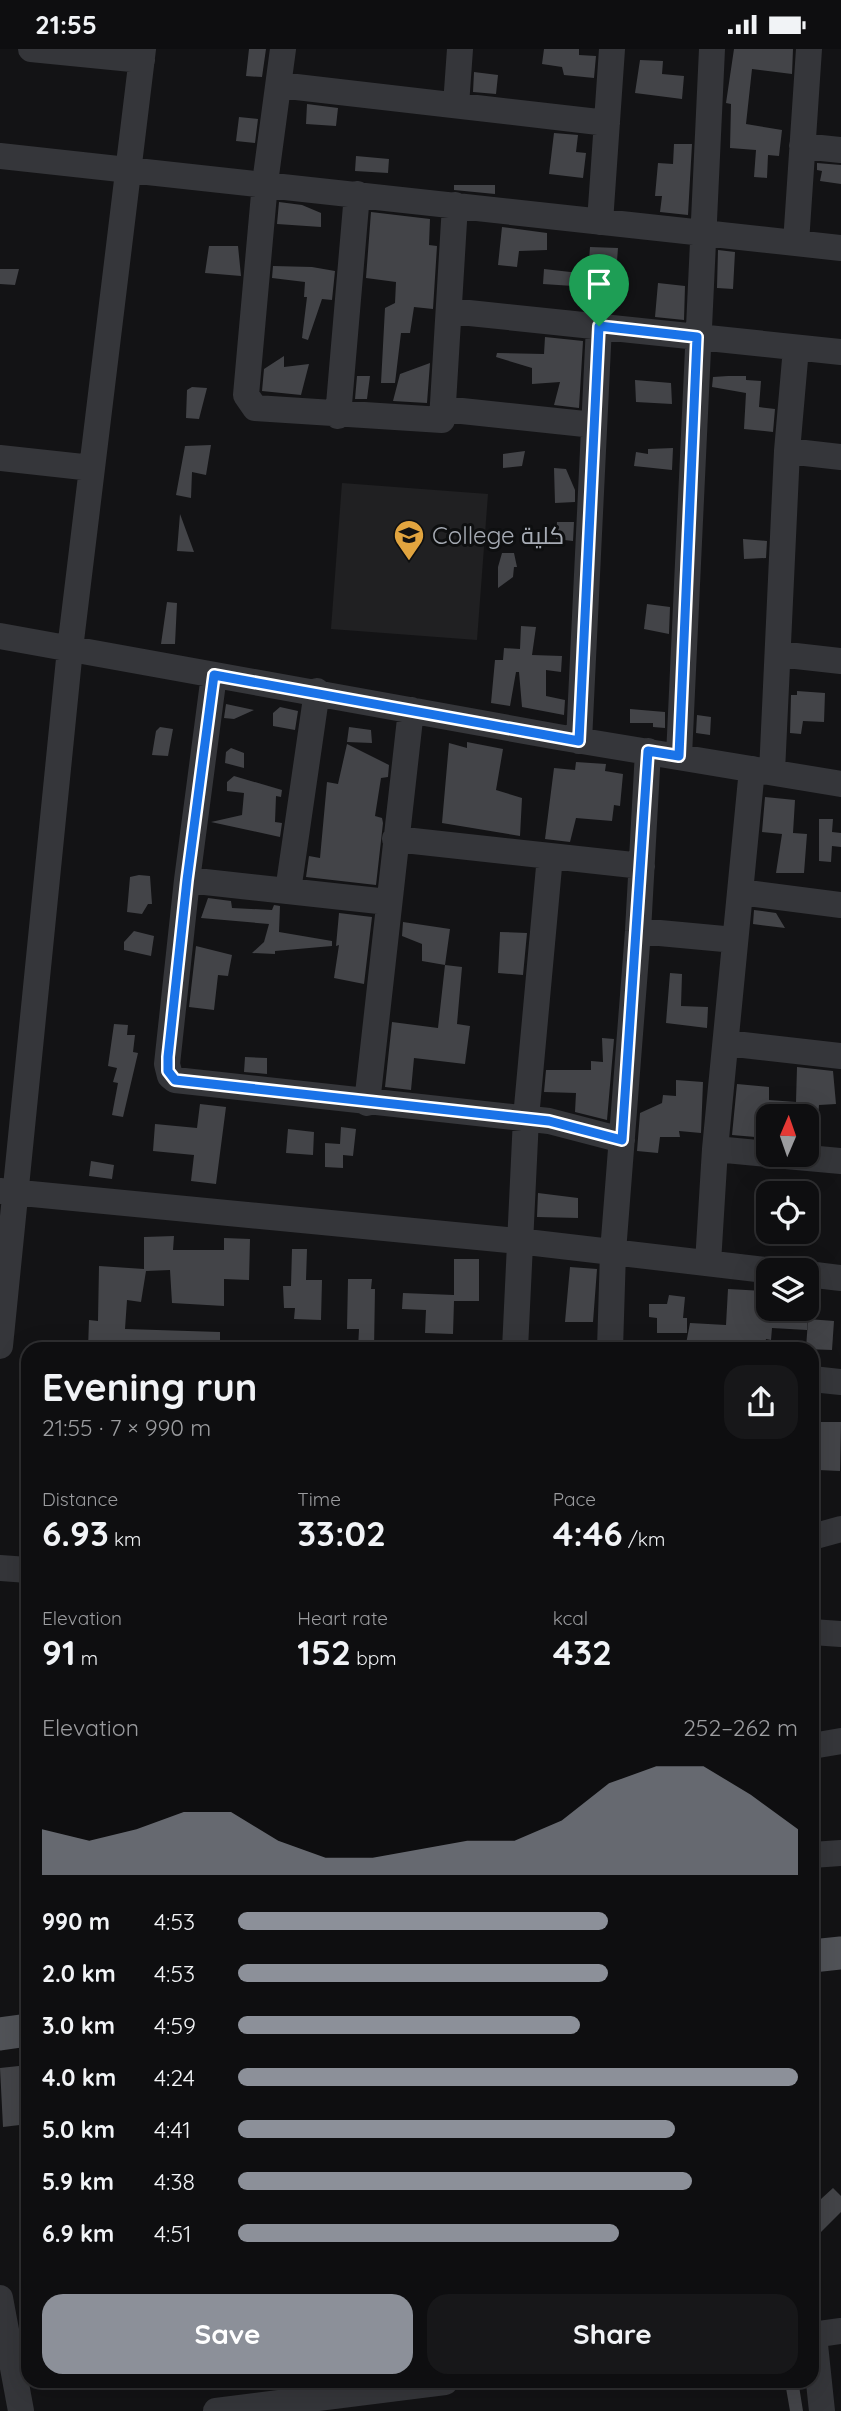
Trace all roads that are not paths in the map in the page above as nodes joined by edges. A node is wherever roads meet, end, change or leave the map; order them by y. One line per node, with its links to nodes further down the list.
1 (31, 49): 7 (street)
2 (284, 49): 8 (street)
3 (460, 49): 9 (street)
4 (612, 49): 10 (street)
5 (712, 49): 19 (street)
6 (809, 49): 11 (street)
7 (143, 55): 14 (street)
8 (279, 85): 9 (street); 15 (street)
9 (456, 105): 10 (street)
10 (607, 123): 18 (street)
11 (802, 146): 12 (street); 20 (street)
12 (841, 150)
13 (0, 156): 14 (street)
14 (130, 169): 15 (street); 33 (street)
15 (265, 183): 16 (street); 28 (street)
16 (357, 194): 17 (street); 28 (street)
17 (456, 205): 18 (street); 22 (street)
18 (600, 222): 19 (street)
19 (701, 233): 20 (street); 24 (street)
20 (796, 243): 21 (street)
21 (841, 249)
22 (450, 311): 23 (street); 27 (street)
23 (599, 326): 24 (street); 29 (street)
24 (697, 337): 25 (street); 43 (street)
25 (796, 348): 26 (street); 30 (street)
26 (841, 352)
27 (443, 409): 28 (street); 29 (street)
28 (338, 416)
29 (594, 425): 41 (street)
30 (787, 451): 31 (street); 36 (street)
31 (841, 457)
32 (0, 458): 33 (street)
33 (92, 468): 35 (street)
34 (0, 636): 35 (street)
35 (69, 649): 38 (street); 65 (street)
36 (778, 654): 37 (street); 44 (street)
37 (841, 661)
38 (214, 675): 39 (street); 49 (street)
39 (317, 691): 40 (street); 50 (street)
40 (411, 710): 41 (street); 46 (street)
41 (579, 741): 42 (street)
42 (648, 751): 43 (street); 48 (street)
43 (679, 756): 44 (street)
44 (762, 770): 45 (street); 51 (street)
45 (841, 784)
46 (395, 839): 47 (street); 52 (street)
47 (550, 856): 48 (street); 59 (street)
48 (642, 866): 54 (street)
49 (187, 880): 50 (street); 58 (street)
50 (288, 891): 52 (street)
51 (740, 892): 53 (street); 55 (street)
52 (388, 902): 58 (street)
53 (841, 905)
54 (638, 931): 55 (street); 60 (street)
55 (736, 940): 56 (street)
56 (726, 1043): 57 (street); 61 (street)
57 (841, 1056)
58 (367, 1103): 59 (street)
59 (526, 1118): 60 (street); 66 (street)
60 (622, 1140): 67 (street)
61 (715, 1150): 62 (street); 68 (street)
62 (756, 1153)
63 (819, 1159): 64 (street)
64 (841, 1161)
65 (7, 1191): 66 (street); 72 (street)
66 (518, 1241): 67 (street); 73 (street)
67 (613, 1252): 68 (street); 74 (street)
68 (708, 1263): 69 (street)
69 (756, 1269)
70 (819, 1275): 71 (street)
71 (841, 1278)
72 (2, 1306): 75 (street)
73 (515, 1342)
74 (610, 1342)
75 (0, 1346)
76 (819, 1379): 77 (street)
77 (841, 1381)
78 (841, 1529): 79 (street)
79 (819, 1535)
80 (0, 1568): 81 (street)
81 (21, 1570)
82 (819, 1632): 83 (street)
83 (841, 1634)
84 (841, 1741): 85 (street)
85 (819, 1745)
86 (841, 1853): 87 (street)
87 (819, 1855)
88 (841, 1953): 89 (main road)
89 (819, 1955)
90 (21, 2031): 91 (main road)
91 (0, 2033)
92 (0, 2298): 95 (street)
93 (841, 2331): 94 (street)
94 (819, 2334)
95 (18, 2339): 98 (street)
96 (819, 2386): 101 (street)
97 (412, 2388): 99 (street)
98 (13, 2400)
99 (324, 2404): 100 (street)
100 (216, 2411)
101 (822, 2411)

